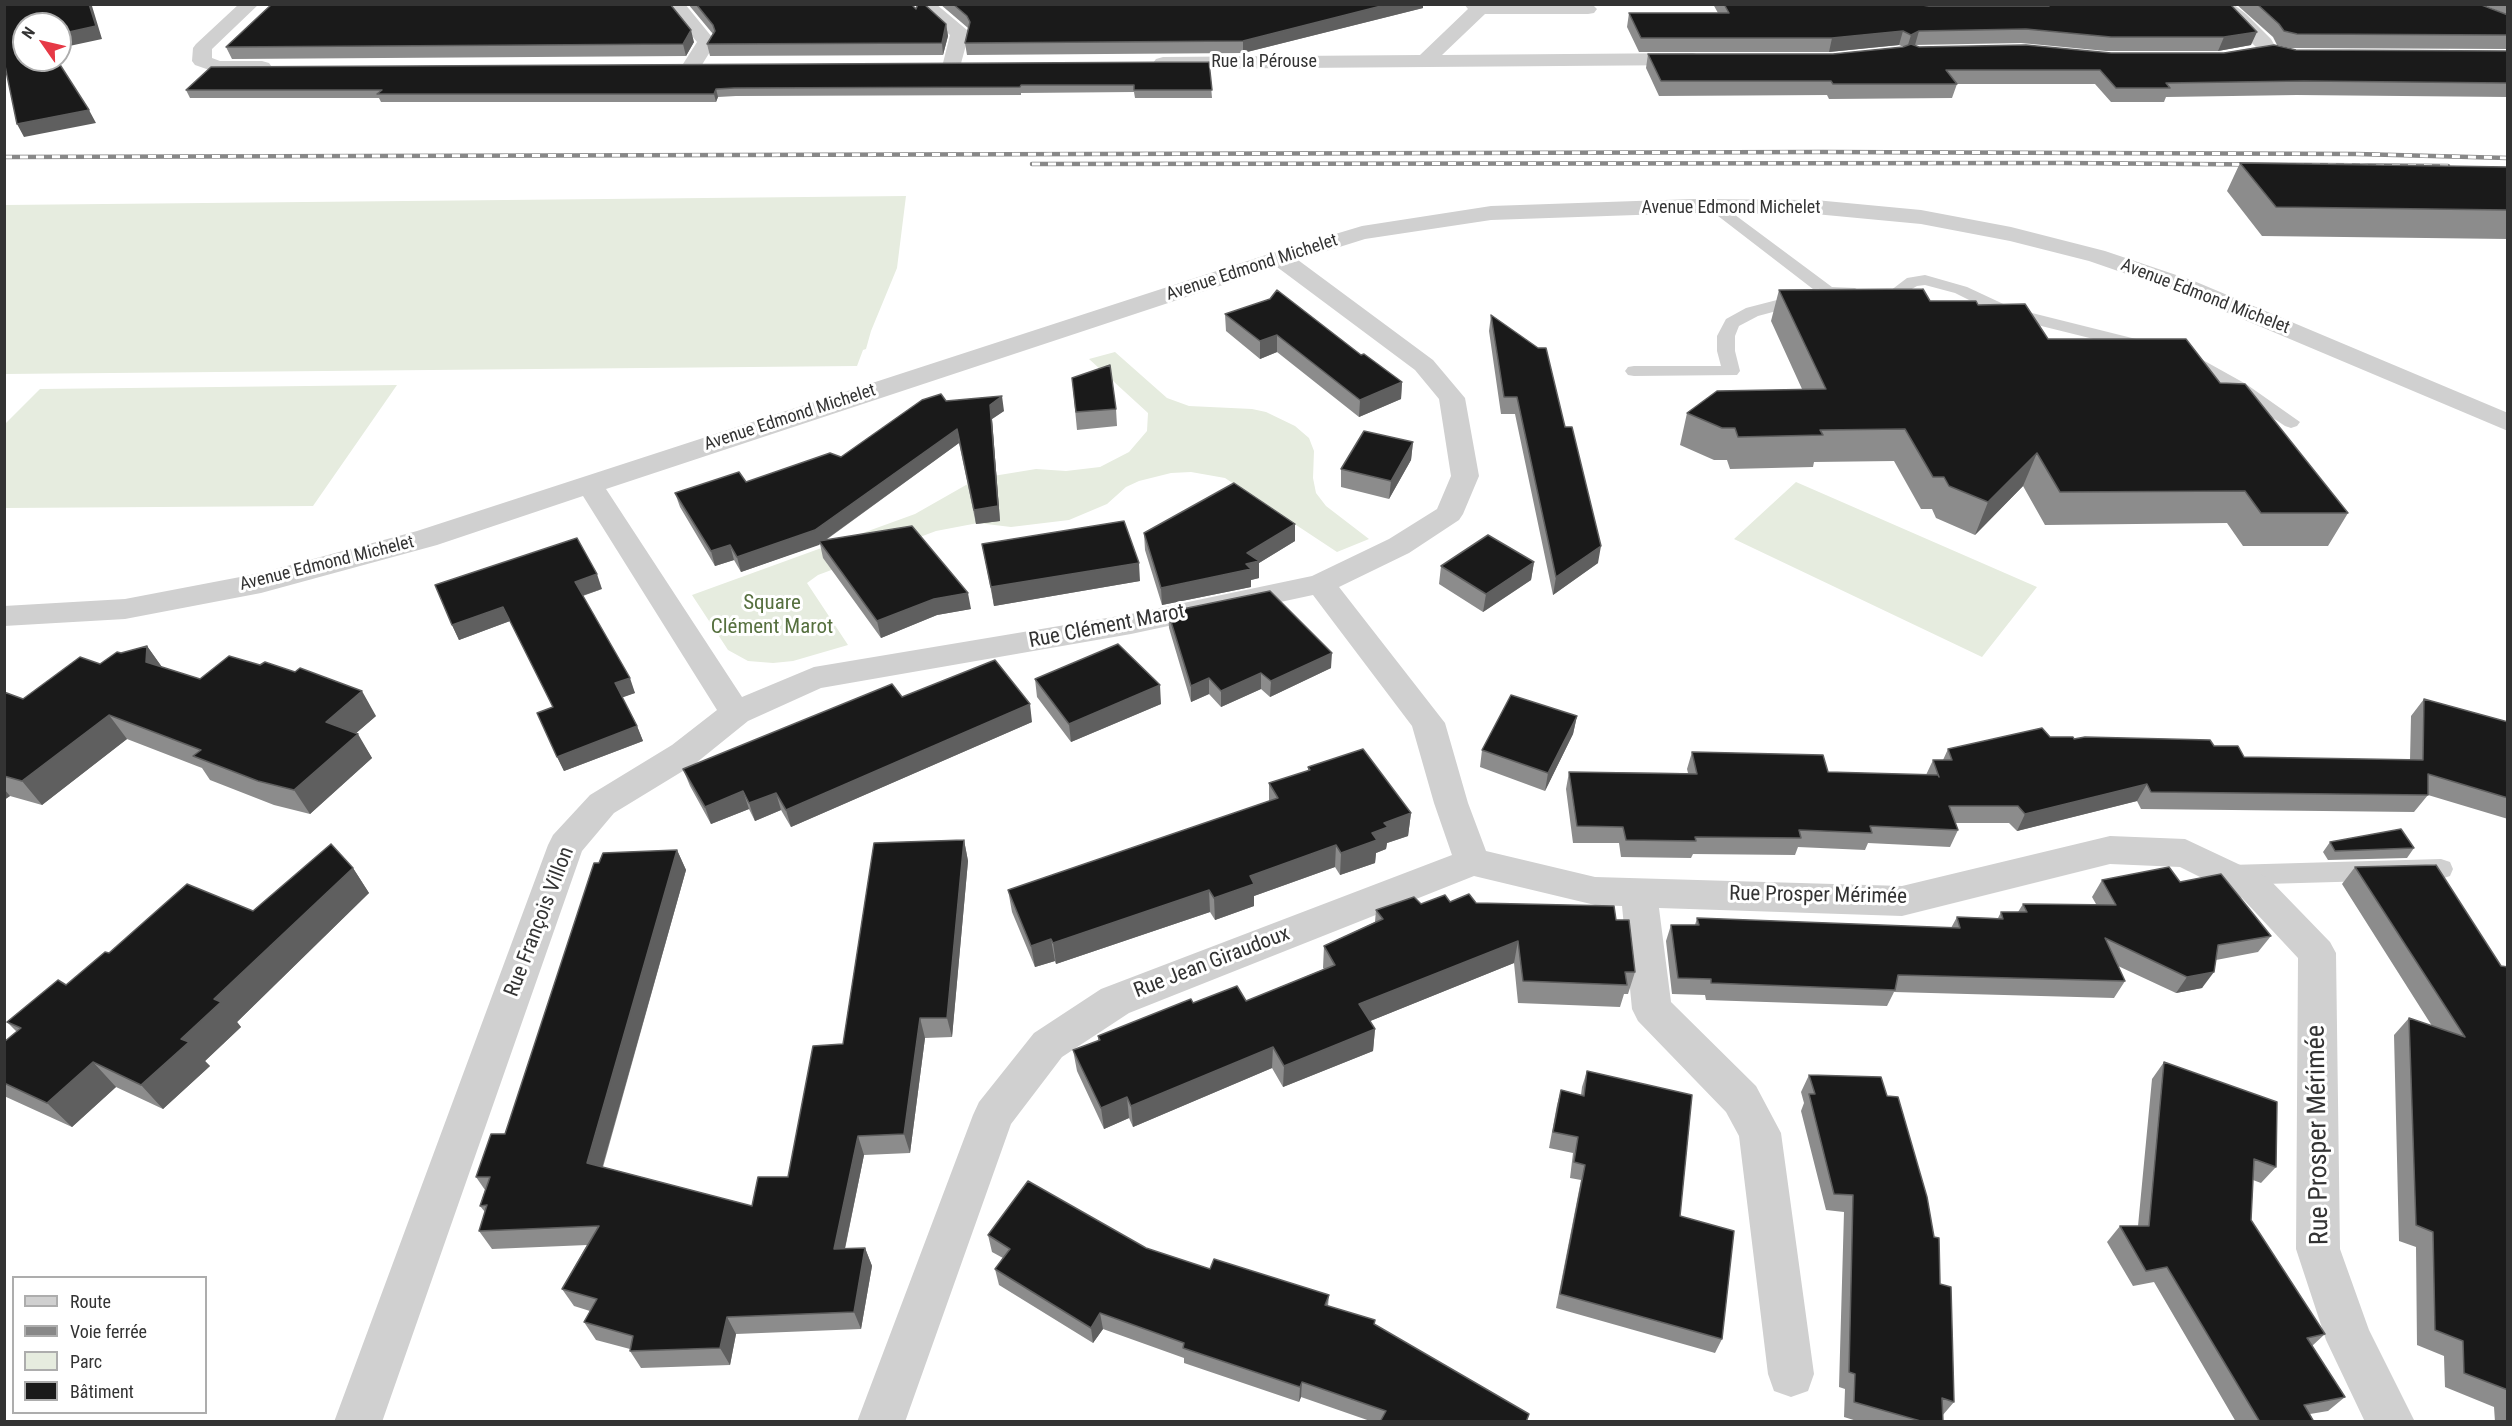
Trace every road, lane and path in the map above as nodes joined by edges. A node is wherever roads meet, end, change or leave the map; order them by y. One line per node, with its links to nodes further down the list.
1 (250, 4): 22 (street)
2 (675, 4): 20 (street)
3 (924, 4): 16 (street)
4 (2221, 4): 9 (street)
5 (1477, 6): 6 (street); 14 (street)
6 (1591, 7): 7 (street)
7 (1573, 26)
8 (1558, 42): 11 (street)
9 (2268, 51): 10 (street); 13 (street)
10 (2290, 56)
11 (1543, 59): 12 (street, Rue la Pérouse); 14 (street, Rue la Pérouse)
12 (1710, 59)
13 (2206, 59)
14 (1425, 61): 18 (street, Rue la Pérouse)
15 (929, 63): 16 (street)
16 (953, 63): 17 (street)
17 (976, 63)
18 (1148, 63)
19 (670, 64): 20 (street)
20 (693, 64): 21 (street)
21 (717, 64)
22 (278, 66)
23 (1714, 206): 24 (street, Avenue Edmond Michelet); 25 (lane); 32 (street, Avenue Edmond Michelet)
24 (1280, 258): 33 (street, Avenue Edmond Michelet); 34 (street, Rue Clément Marot)
25 (1828, 292): 26 (lane); 30 (lane)
26 (1894, 294): 27 (lane); 29 (lane)
27 (1916, 301)
28 (1970, 312): 29 (lane)
29 (2007, 312): 31 (lane)
30 (1634, 371)
31 (2291, 422)
32 (2508, 423)
33 (589, 484): 35 (street, Avenue Edmond Michelet); 36 (street)
34 (1320, 584): 36 (street, Rue Clément Marot); 37 (street)
35 (4, 616)
36 (736, 713): 42 (street, Rue François Villon)
37 (1472, 862): 40 (street, Rue Prosper Mérimée); 43 (street, Rue Jean Giraudoux)
38 (2441, 869): 39 (lane, Rue Prosper Mérimée)
39 (2229, 875): 40 (street, Rue Prosper Mérimée); 44 (street, Rue Prosper Mérimée)
40 (1639, 892): 41 (street)
41 (1791, 1374)
42 (358, 1422)
43 (881, 1422)
44 (2391, 1422)

